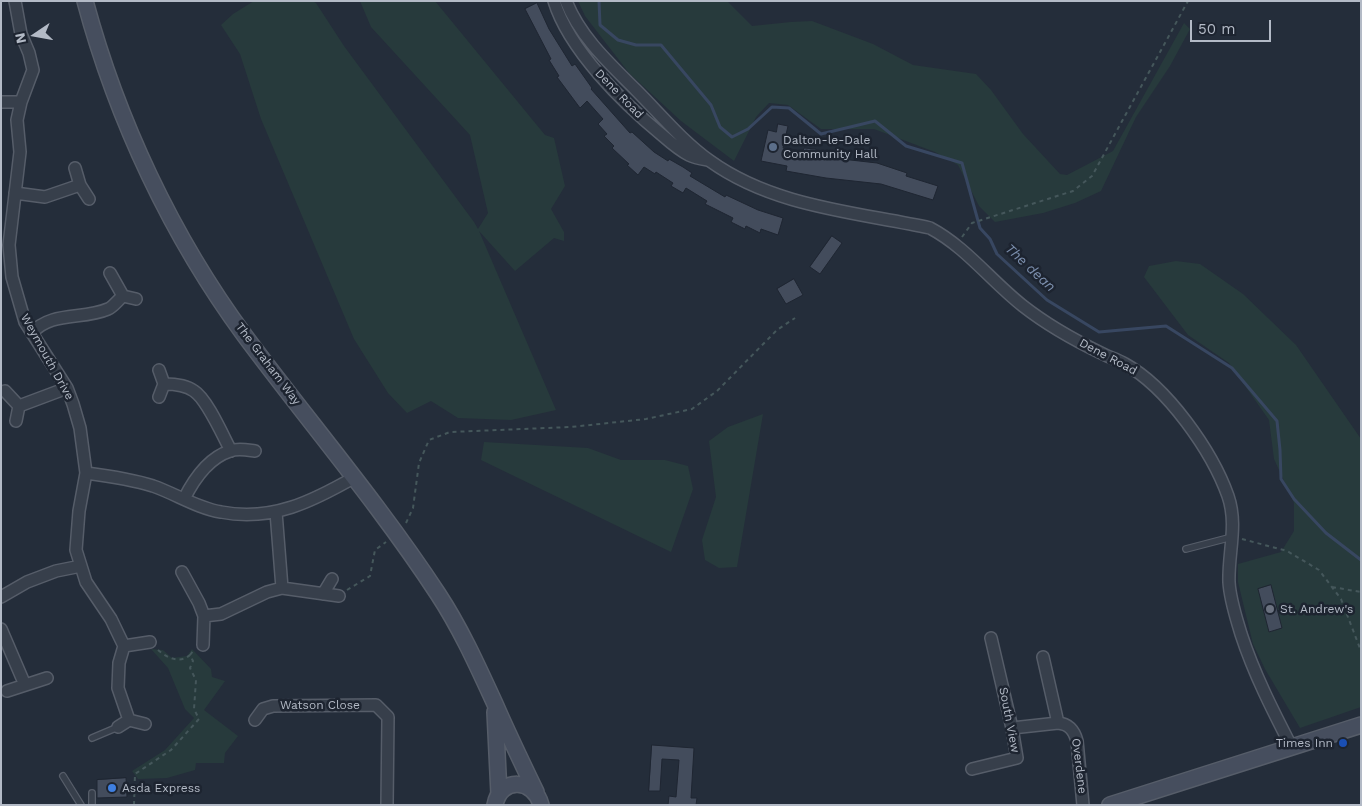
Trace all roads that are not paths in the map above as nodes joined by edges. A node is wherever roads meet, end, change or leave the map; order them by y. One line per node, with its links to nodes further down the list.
1 (15, 1): 9 (street, Weymouth Drive)
2 (85, 1): 29 (main road, The Graham Way)
3 (554, 1): 5 (street, Dene Road)
4 (566, 1): 5 (street, Dene Road)
5 (567, 17): 6 (street, Dene Road); 7 (street, Dene Road)
6 (593, 44): 7 (lane); 10 (street, Dene Road)
7 (582, 52): 10 (street, Dene Road)
8 (1, 102): 9 (street)
9 (21, 102): 13 (street, Weymouth Drive)
10 (710, 161): 32 (street, Dene Road)
11 (75, 168): 12 (street)
12 (80, 185): 13 (street); 14 (street)
13 (15, 193): 18 (street, Weymouth Drive)
14 (89, 199)
15 (110, 273): 16 (street)
16 (123, 296): 17 (street); 18 (street)
17 (136, 298)
18 (32, 333): 21 (street, Weymouth Drive)
19 (159, 370): 20 (street)
20 (164, 384): 23 (street); 27 (street)
21 (67, 388): 24 (street); 28 (street, Weymouth Drive)
22 (5, 391): 24 (street)
23 (159, 397)
24 (18, 406): 25 (street)
25 (16, 421)
26 (254, 450): 27 (street)
27 (231, 451): 30 (street)
28 (86, 473): 30 (street); 34 (street, Weymouth Drive)
29 (355, 477): 31 (street); 51 (main road, The Graham Way)
30 (184, 499): 31 (street)
31 (276, 512): 37 (street)
32 (1232, 537): 33 (lane); 60 (street, Dene Road)
33 (1186, 549)
34 (80, 566): 40 (street); 46 (street, Weymouth Drive)
35 (181, 572): 41 (street)
36 (332, 579): 38 (street)
37 (282, 588): 38 (street); 41 (street)
38 (323, 594): 39 (street)
39 (339, 596)
40 (1, 597)
41 (204, 616): 45 (street)
42 (1, 629): 49 (street)
43 (991, 638): 58 (street, South View)
44 (150, 642): 46 (street)
45 (203, 645)
46 (124, 646): 52 (street)
47 (1043, 657): 54 (street)
48 (47, 678): 49 (street)
49 (25, 685): 50 (street)
50 (7, 691)
51 (494, 704): 64 (main road, The Graham Way); 65 (main road, The Graham Way)
52 (129, 720): 55 (street); 57 (street)
53 (254, 720): 68 (street, Watson Close)
54 (1058, 722): 58 (street); 69 (street, Overdene)
55 (145, 724)
56 (1361, 725): 60 (main road)
57 (118, 727): 59 (lane)
58 (1012, 728): 61 (street, South View)
59 (92, 738)
60 (1292, 748): 70 (main road)
61 (972, 769)
62 (63, 776): 66 (lane)
63 (92, 793): 67 (lane)
64 (542, 800): 65 (main road)
65 (495, 801)
66 (81, 805)
67 (92, 805)
68 (387, 805)
69 (1084, 805)
70 (1110, 805)

